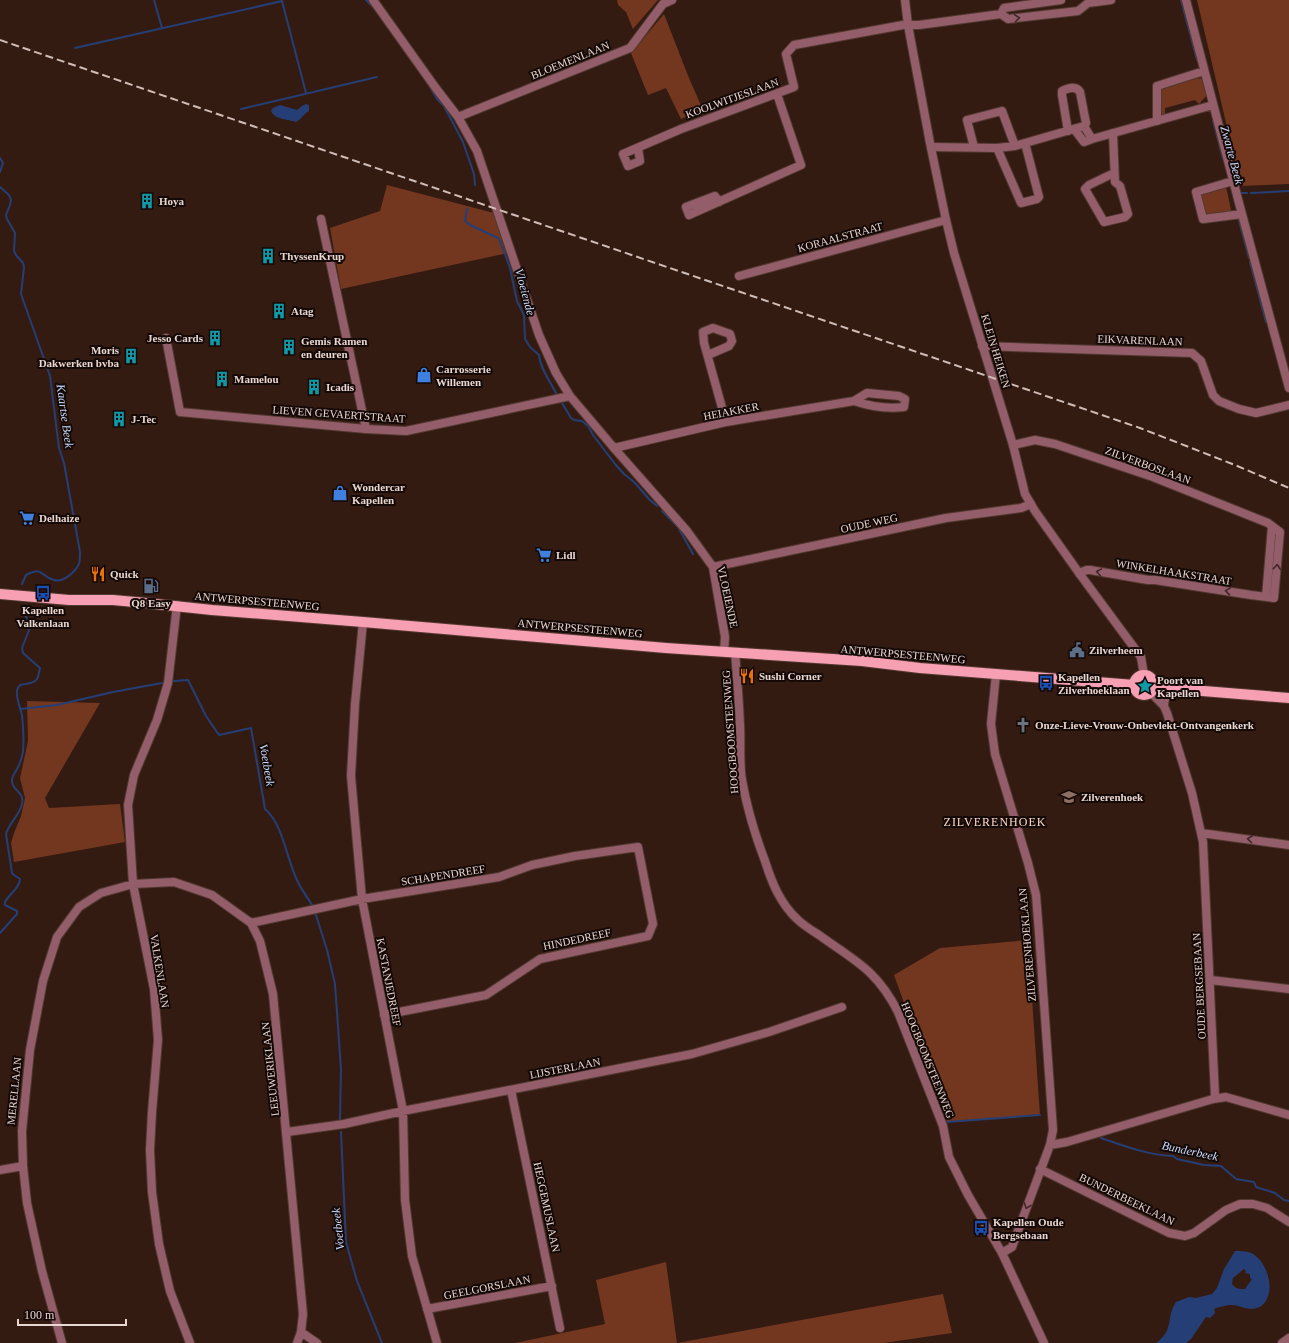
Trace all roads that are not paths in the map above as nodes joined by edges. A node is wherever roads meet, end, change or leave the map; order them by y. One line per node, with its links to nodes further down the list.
1 (373, 0): 13 (street, VLOEIENDE)
2 (672, 0): 13 (street, BLOEMENLAAN)
3 (905, 0): 9 (street, KLEIN HEIKEN)
4 (1060, 0): 8 (street)
5 (1111, 0): 7 (street)
6 (1186, 0): 10 (street)
7 (1084, 2): 8 (street, one-way to 7)
8 (1001, 14): 9 (street)
9 (908, 25): 11 (street, KOOLWITJESLAAN); 21 (street, KLEIN HEIKEN)
10 (1204, 71): 12 (street); 14 (street)
11 (777, 94): 23 (street, KOOLWITJESLAAN); 27 (street)
12 (1213, 105): 14 (street); 26 (street)
13 (458, 117): 36 (street, VLOEIENDE)
14 (1156, 121): 17 (street)
15 (1084, 126): 16 (street); 16 (street); 18 (street)
16 (1071, 130): 18 (street); 19 (street)
17 (1113, 134): 18 (street); 25 (street)
18 (1092, 139)
19 (1025, 143): 20 (street); 24 (street)
20 (1015, 146): 22 (street); 24 (street)
21 (931, 147): 22 (street); 30 (street, KLEIN HEIKEN)
22 (974, 147): 24 (street)
23 (638, 148)
24 (997, 148)
25 (1114, 172): 25 (street)
26 (1233, 181): 28 (street); 28 (street)
27 (719, 202)
28 (1242, 214): 35 (street)
29 (321, 219): 40 (street)
30 (946, 220): 31 (street, KORAALSTRAAT); 33 (street, KLEIN HEIKEN)
31 (739, 276)
32 (166, 338): 40 (street, LIEVEN GEVAERTSTRAAT)
33 (982, 346): 38 (street, EIKVARENLAAN); 41 (street, KLEIN HEIKEN)
34 (708, 355): 39 (street)
35 (1289, 388)
36 (570, 396): 40 (street, LIEVEN GEVAERTSTRAAT); 42 (street, VLOEIENDE)
37 (854, 401): 37 (street, HEIAKKER); 39 (street, HEIAKKER)
38 (1289, 405)
39 (726, 422): 42 (street, HEIAKKER)
40 (366, 429)
41 (1013, 445): 43 (street, KLEIN HEIKEN); 47 (street, ZILVERBOSLAAN)
42 (614, 448): 44 (street, VLOEIENDE)
43 (1031, 504): 44 (street, OUDE WEG); 45 (street, KLEIN HEIKEN)
44 (713, 567): 50 (street, VLOEIENDE)
45 (1079, 573): 47 (street, WINKELHAAKSTRAAT, one-way to 45); 53 (street, KLEIN HEIKEN)
46 (0, 594): 48 (main road, ANTWERPSESTEENWEG)
47 (1266, 597)
48 (177, 605): 49 (main road, ANTWERPSESTEENWEG); 62 (street, VALKENLAAN)
49 (363, 622): 50 (main road, ANTWERPSESTEENWEG); 63 (street, KASTANJEDREEF)
50 (724, 652): 51 (main road, ANTWERPSESTEENWEG)
51 (735, 652): 52 (main road, ANTWERPSESTEENWEG); 79 (street, HOOGBOOMSTEENWEG)
52 (996, 674): 54 (main road, ANTWERPSESTEENWEG); 74 (street, ZILVERENHOEKLAAN)
53 (1144, 675): 54 (main road); 56 (main road)
54 (1134, 685): 56 (main road)
55 (1174, 688): 56 (main road); 57 (main road); 58 (street)
56 (1153, 690): 58 (street, OUDE BERGSEBAAN)
57 (1289, 698)
58 (1164, 706): 59 (street, OUDE BERGSEBAAN)
59 (1201, 833): 60 (street, one-way to 59); 65 (street, OUDE BERGSEBAAN)
60 (1289, 845)
61 (638, 847): 63 (street, SCHAPENDREEF); 68 (street, HINDEDREEF)
62 (133, 884): 64 (street, LEEUWERIKLAAN); 75 (street, MERELLAAN); 86 (street, VALKENLAAN)
63 (362, 899): 64 (street, SCHAPENDREEF); 68 (street, KASTANJEDREEF)
64 (251, 923): 73 (street, LEEUWERIKLAAN)
65 (1210, 980): 66 (street); 70 (street, OUDE BERGSEBAAN)
66 (1289, 989)
67 (842, 1007): 69 (street, LIJSTERLAAN)
68 (384, 1015): 71 (street, KASTANJEDREEF)
69 (511, 1090): 71 (street, LIJSTERLAAN); 80 (street, HEGGEMUSLAAN)
70 (1213, 1099): 72 (street); 74 (street)
71 (403, 1112): 73 (street, LIJSTERLAAN); 81 (street, KASTANJEDREEF)
72 (1289, 1114)
73 (287, 1132): 83 (street, LEEUWERIKLAAN)
74 (1050, 1145): 77 (street, ZILVERENHOEKLAAN)
75 (23, 1166): 76 (street); 85 (street, MERELLAAN)
76 (0, 1170)
77 (1040, 1170): 78 (street, BUNDERBEEKLAAN); 79 (street, one-way to 79)
78 (1289, 1222)
79 (1002, 1253): 90 (street, HOOGBOOMSTEENWEG)
80 (552, 1286): 81 (street, GEELGORSLAAN); 82 (street, HEGGEMUSLAAN)
81 (427, 1309): 89 (street, KASTANJEDREEF)
82 (560, 1328)
83 (302, 1332): 87 (street, LEEUWERIKLAAN); 88 (street)
84 (1289, 1338): 91 (street)
85 (61, 1343)
86 (190, 1343)
87 (297, 1343)
88 (316, 1343)
89 (437, 1343)
90 (1044, 1343)
91 (1282, 1343)

